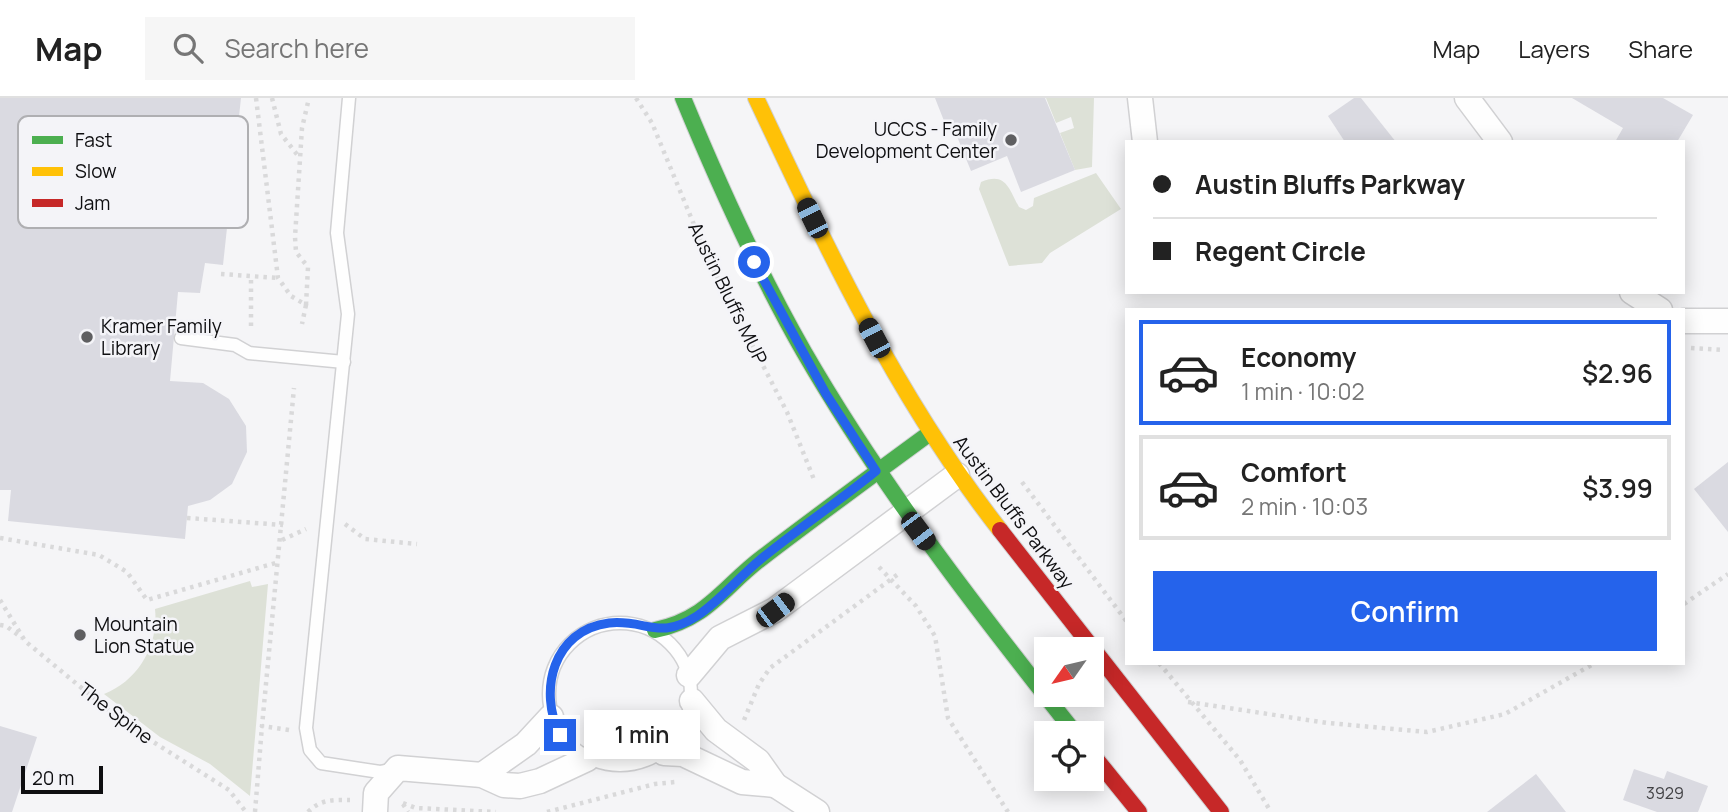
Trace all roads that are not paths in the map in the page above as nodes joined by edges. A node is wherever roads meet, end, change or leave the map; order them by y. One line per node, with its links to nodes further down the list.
1 (349, 98): 13 (lane)
2 (683, 98): 15 (main road)
3 (756, 98): 14 (main road, Austin Bluffs Parkway)
4 (1140, 98): 6 (street)
5 (1474, 101): 7 (street)
6 (1145, 140)
7 (1499, 140)
8 (1635, 294): 9 (street)
9 (1657, 308)
10 (1685, 321): 11 (street)
11 (1728, 321)
12 (181, 338): 13 (lane)
13 (344, 362): 25 (lane)
14 (930, 433): 15 (main road); 16 (main road, Austin Bluffs Parkway)
15 (876, 471): 17 (main road); 18 (main road)
16 (957, 475): 17 (street); 32 (main road, Austin Bluffs Parkway)
17 (905, 513): 19 (street); 22 (main road)
18 (655, 630): 19 (lane); 21 (lane)
19 (689, 675): 20 (lane)
20 (692, 701): 23 (lane); 28 (street)
21 (551, 717): 24 (lane); 27 (street)
22 (1067, 721)
23 (664, 753): 24 (lane); 28 (street)
24 (587, 759): 27 (street)
25 (398, 768): 27 (street); 29 (street)
26 (1104, 769): 31 (main road)
27 (482, 775)
28 (775, 785): 30 (street)
29 (375, 812)
30 (817, 812)
31 (1139, 812)
32 (1221, 812)

